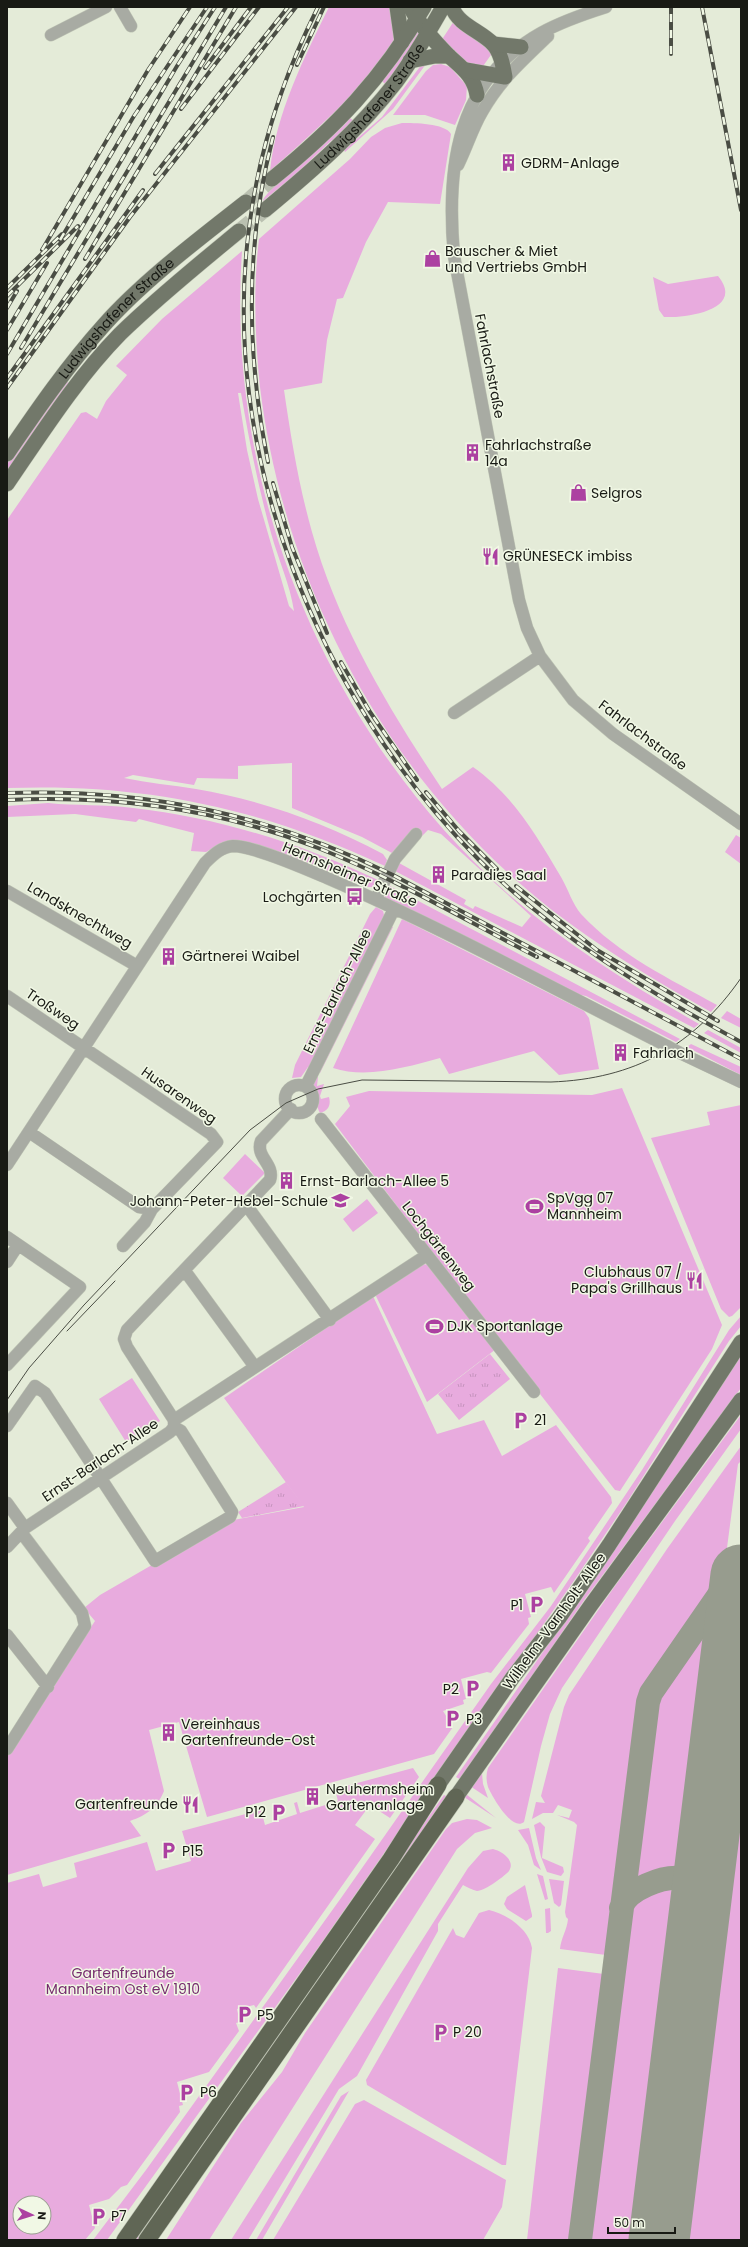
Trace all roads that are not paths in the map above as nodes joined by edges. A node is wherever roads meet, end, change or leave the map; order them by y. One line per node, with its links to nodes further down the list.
1 (106, 7): 10 (street)
2 (120, 7): 7 (street)
3 (397, 7): 11 (main road)
4 (606, 7): 8 (street)
5 (417, 11): 6 (main road); 9 (main road); 11 (main road, Ludwigshafener Straße)
6 (447, 11): 9 (main road, Ludwigshafener Straße); 12 (main road)
7 (131, 26)
8 (559, 26): 13 (street); 17 (street)
9 (428, 32): 14 (main road); 15 (main road, Ludwigshafener Straße)
10 (51, 35)
11 (402, 42): 20 (main road, Ludwigshafener Straße)
12 (493, 44): 13 (main road); 17 (main road)
13 (521, 47): 17 (street)
14 (449, 56): 15 (main road); 16 (main road)
15 (410, 61): 22 (main road, Ludwigshafener Straße)
16 (466, 70): 17 (main road); 18 (main road)
17 (500, 72): 18 (street, Fahrlachstraße); 19 (street, Fahrlachstraße)
18 (477, 95): 19 (street, Fahrlachstraße)
19 (454, 171): 26 (street, Fahrlachstraße)
20 (272, 179)
21 (246, 202): 24 (main road, Ludwigshafener Straße)
22 (265, 210)
23 (240, 231): 25 (main road, Ludwigshafener Straße)
24 (7, 454)
25 (7, 484)
26 (540, 656): 27 (street); 28 (street, Fahrlachstraße)
27 (454, 713)
28 (741, 824)
29 (416, 834): 31 (street)
30 (7, 891): 33 (street, Landsknechtweg)
31 (376, 899): 32 (street, Hermsheimer Straße); 33 (street, Hermsheimer Straße)
32 (394, 909): 36 (street, Hermsheimer Straße, bridge); 37 (street, Ernst-Barlach-Allee)
33 (136, 967): 35 (street, Hermsheimer Straße)
34 (7, 996): 35 (street, Troßweg)
35 (83, 1047): 40 (street, Hermsheimer Straße); 43 (street, Husarenweg)
36 (741, 1082)
37 (306, 1086): 38 (street); 38 (street)
38 (291, 1109): 42 (street, Ernst-Barlach-Allee)
39 (321, 1119): 47 (street, Lochgärtenweg)
40 (29, 1132): 41 (street, Hermsheimer Straße); 43 (street)
41 (7, 1165)
42 (247, 1206): 49 (street, Ernst-Barlach-Allee); 50 (street)
43 (152, 1209): 46 (street)
44 (7, 1237): 45 (street)
45 (18, 1245): 48 (street); 52 (street)
46 (123, 1246)
47 (427, 1255): 50 (street); 54 (street, Lochgärtenweg)
48 (7, 1262)
49 (185, 1271): 53 (street); 56 (street, Ernst-Barlach-Allee)
50 (330, 1320): 53 (street)
51 (741, 1342): 65 (main road, Wilhelm-Varnholt-Allee)
52 (7, 1366)
53 (255, 1367): 56 (street)
54 (534, 1392)
55 (741, 1400): 66 (main road, Wilhelm-Varnholt-Allee)
56 (174, 1423): 58 (street, Ernst-Barlach-Allee); 58 (street)
57 (7, 1426): 58 (street)
58 (100, 1478): 60 (street, Ernst-Barlach-Allee)
59 (7, 1503): 60 (street)
60 (23, 1530): 61 (street, Ernst-Barlach-Allee); 63 (street)
61 (7, 1547)
62 (7, 1635): 63 (street)
63 (48, 1687): 64 (street)
64 (7, 1749)
65 (438, 1785): 68 (highway, Wilhelm-Varnholt-Allee)
66 (456, 1797): 67 (highway, Wilhelm-Varnholt-Allee)
67 (181, 2189): 69 (highway, Wilhelm-Varnholt-Allee); 70 (highway)
68 (125, 2240)
69 (147, 2240)
70 (157, 2240)

